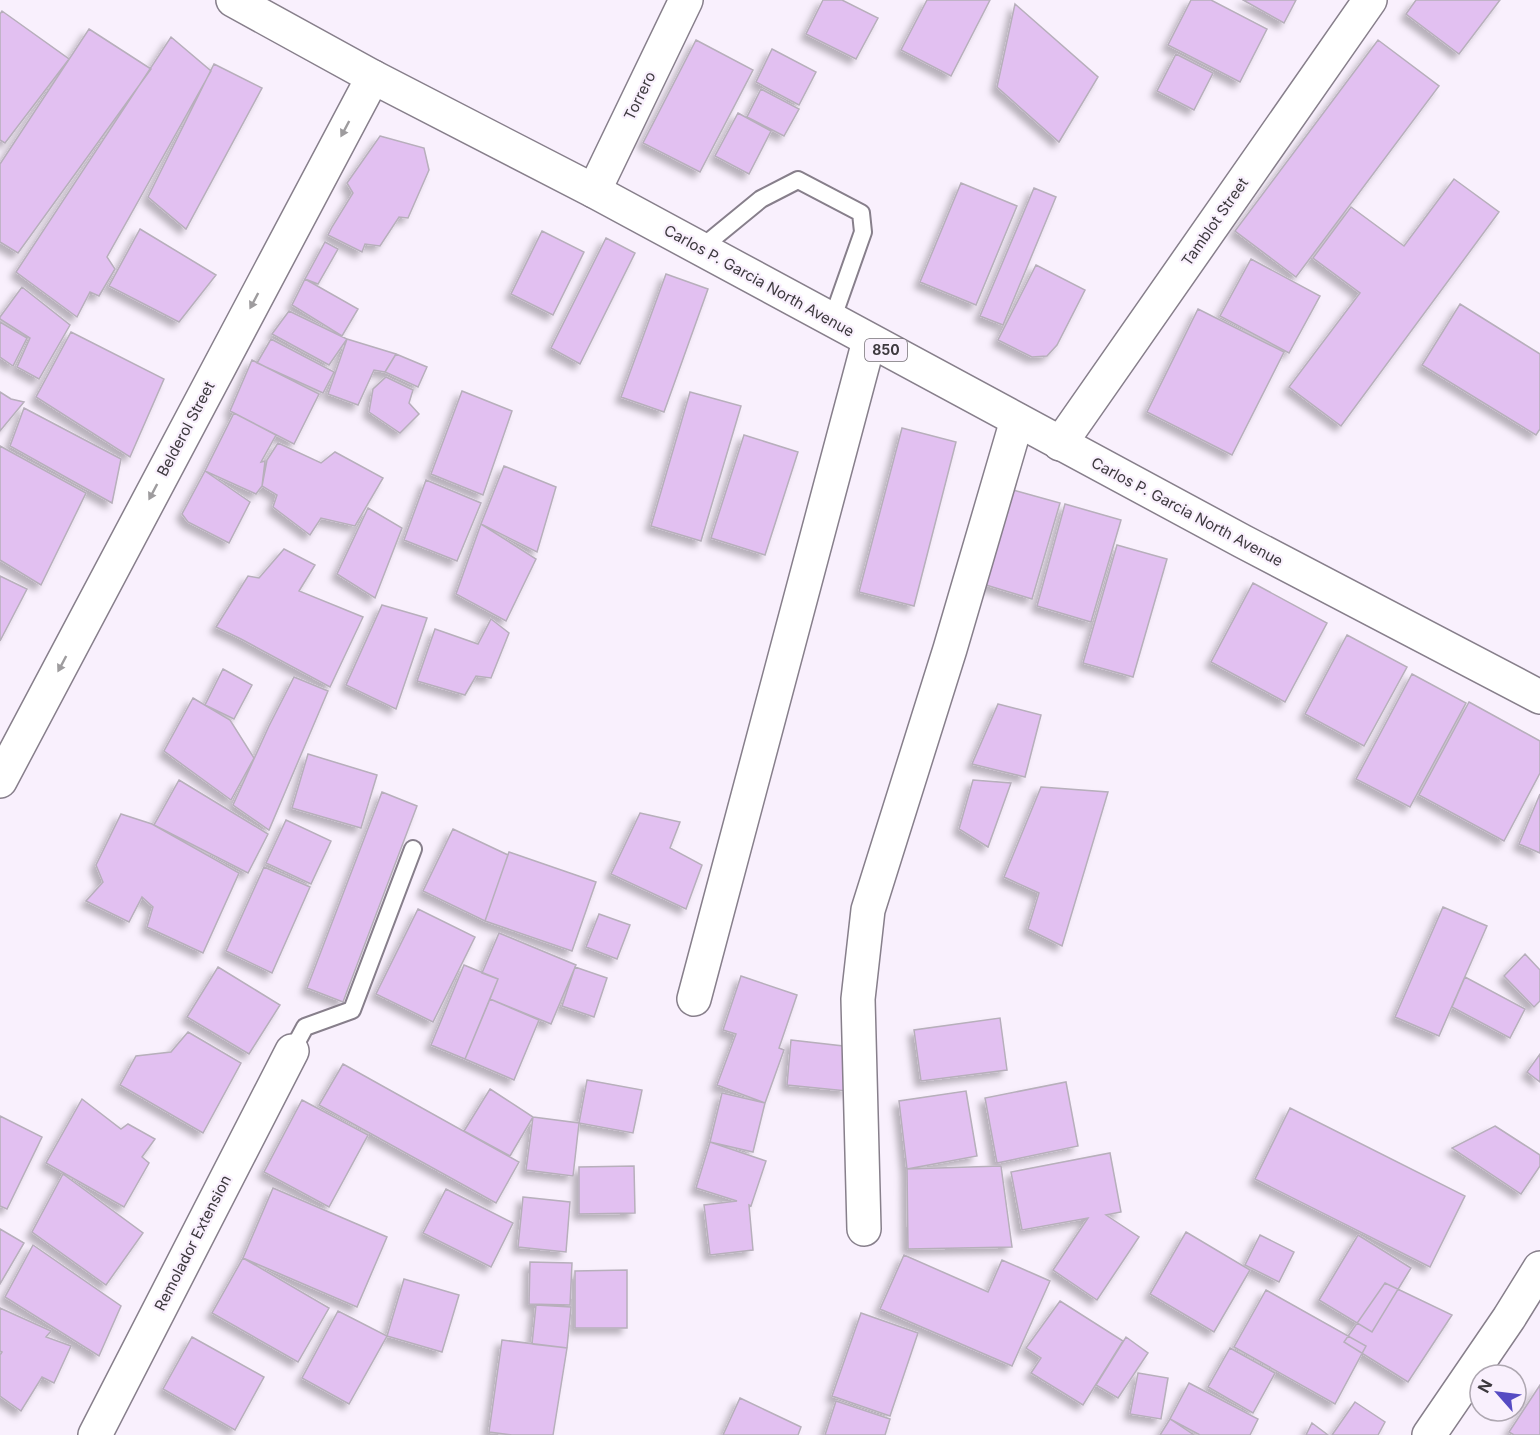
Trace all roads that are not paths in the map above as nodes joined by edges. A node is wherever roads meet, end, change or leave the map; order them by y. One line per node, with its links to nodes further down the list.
1 (233, 0): 4 (street, Carlos P. Garcia North Avenue / 850)
2 (686, 0): 5 (street, Torrero)
3 (1370, 0): 10 (street, Tamblot Street)
4 (373, 77): 5 (street, Carlos P. Garcia North Avenue / 850); 12 (street, Belderol Street, one-way to 12)
5 (594, 191): 6 (street, Carlos P. Garcia North Avenue / 850)
6 (700, 249): 7 (street, Carlos P. Garcia North Avenue / 850); 7 (lane)
7 (832, 320): 8 (street, Carlos P. Garcia North Avenue / 850)
8 (868, 340): 9 (street, Carlos P. Garcia North Avenue / 850); 14 (street)
9 (1017, 420): 10 (street, Carlos P. Garcia North Avenue / 850); 16 (street)
10 (1060, 444): 11 (street, Carlos P. Garcia North Avenue / 850)
11 (1540, 697)
12 (0, 781)
13 (413, 849): 15 (lane)
14 (694, 999)
15 (292, 1051): 18 (street, Remolador Extension)
16 (864, 1229)
17 (1540, 1268): 19 (street)
18 (95, 1435)
19 (1429, 1435)

